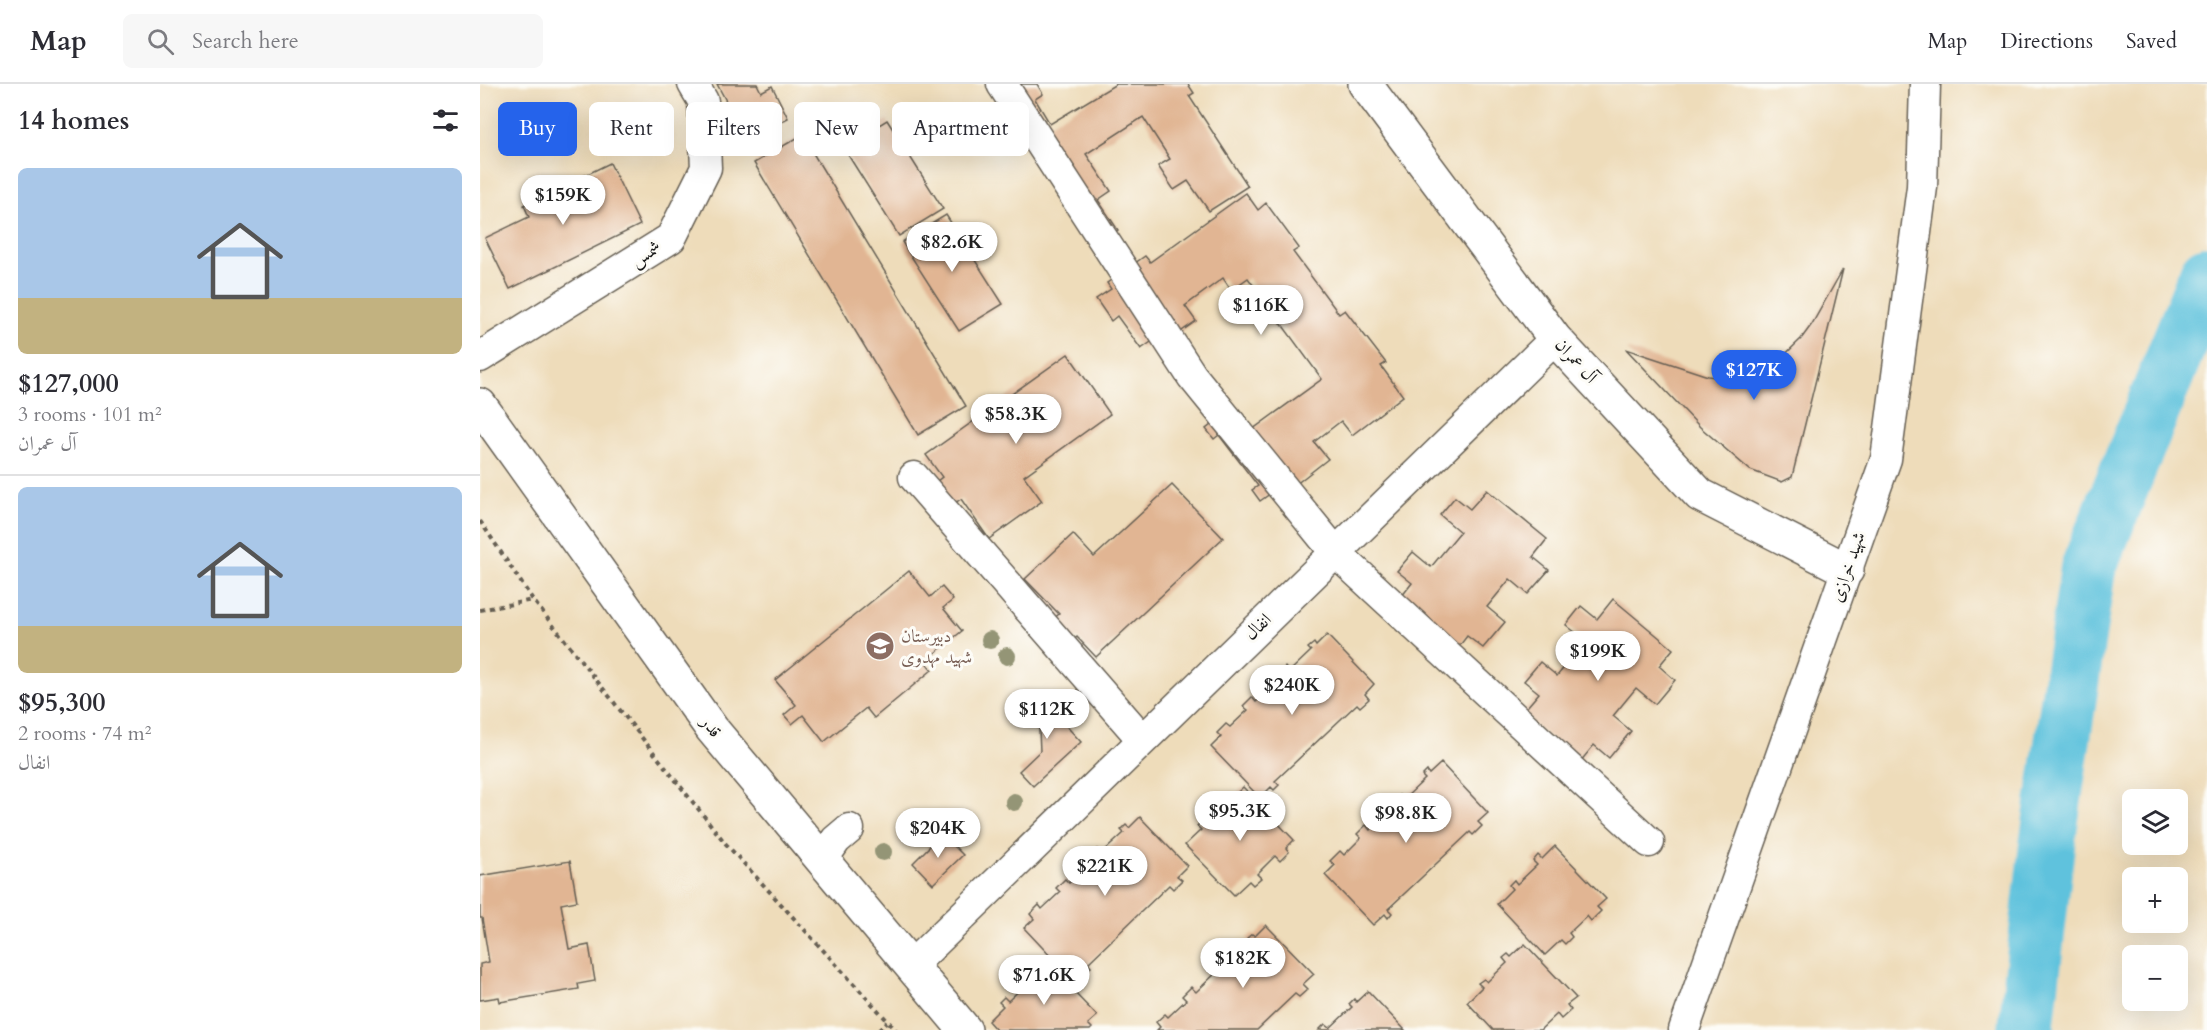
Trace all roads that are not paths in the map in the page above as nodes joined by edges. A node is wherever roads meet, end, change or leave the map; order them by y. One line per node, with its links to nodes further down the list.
1 (693, 84): 6 (street, شمس)
2 (1002, 84): 9 (street)
3 (1365, 84): 5 (street, آل عمران)
4 (1925, 84): 10 (street, شهید خرازی)
5 (1555, 339): 9 (street, انفال); 10 (street, آل عمران)
6 (480, 357)
7 (480, 405): 14 (street, قدر)
8 (914, 477): 11 (street)
9 (1335, 552): 11 (street, انفال); 13 (street)
10 (1847, 570): 17 (street, شهید خرازی)
11 (1142, 739): 15 (street, انفال)
12 (849, 829): 14 (street)
13 (1649, 842)
14 (829, 869): 15 (street, قدر)
15 (911, 966): 16 (street, قدر)
16 (965, 1030)
17 (1684, 1030)

